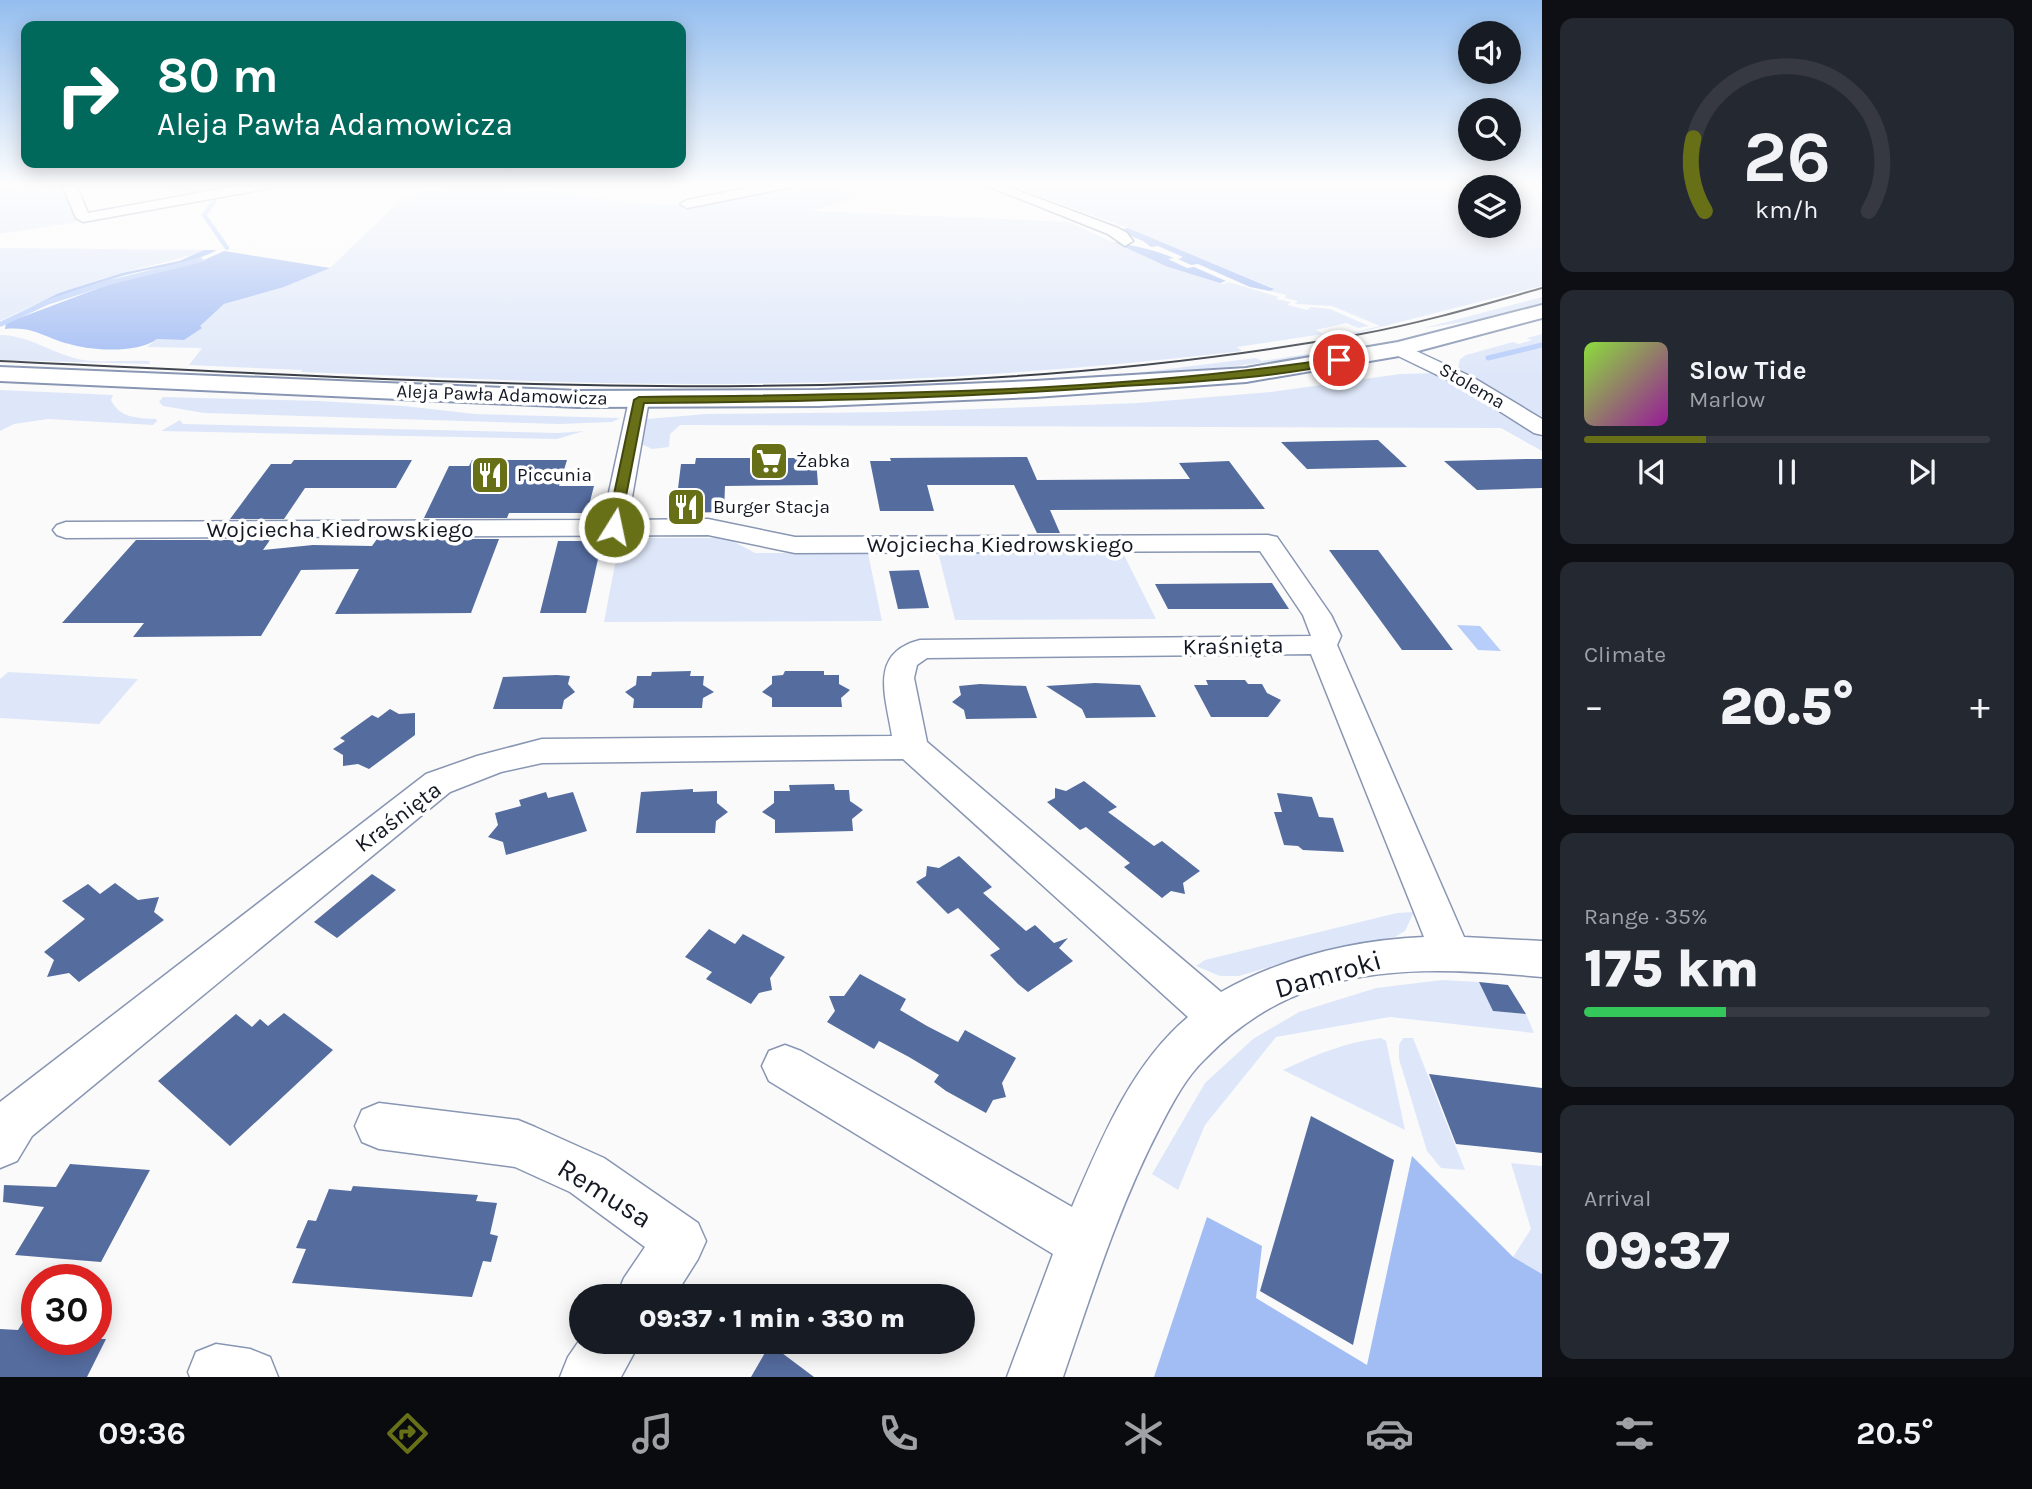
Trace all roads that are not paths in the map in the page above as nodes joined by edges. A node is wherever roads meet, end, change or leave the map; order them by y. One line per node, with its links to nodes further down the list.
1 (1542, 311): 2 (main road, Aleja Pawła Adamowicza)
2 (1399, 349): 4 (main road, Aleja Pawła Adamowicza); 5 (street, Stolema)
3 (0, 374): 4 (main road, Aleja Pawła Adamowicza)
4 (639, 400): 6 (street)
5 (1542, 428)
6 (614, 527): 7 (street, Wojciecha Kiedrowskiego); 8 (street, Wojciecha Kiedrowskiego)
7 (66, 530)
8 (1322, 645): 9 (street, Kraśnięta); 10 (street)
9 (911, 747): 12 (street); 15 (street, Kraśnięta)
10 (1451, 953): 11 (street, Damroki); 12 (street, Damroki)
11 (1542, 959)
12 (1218, 1017): 16 (street, Damroki)
13 (785, 1066): 16 (street)
14 (379, 1126): 17 (street, Remusa)
15 (5, 1128)
16 (1084, 1243): 20 (street, Damroki)
17 (652, 1284)
18 (604, 1354): 19 (street)
19 (588, 1377)
20 (1035, 1377)

